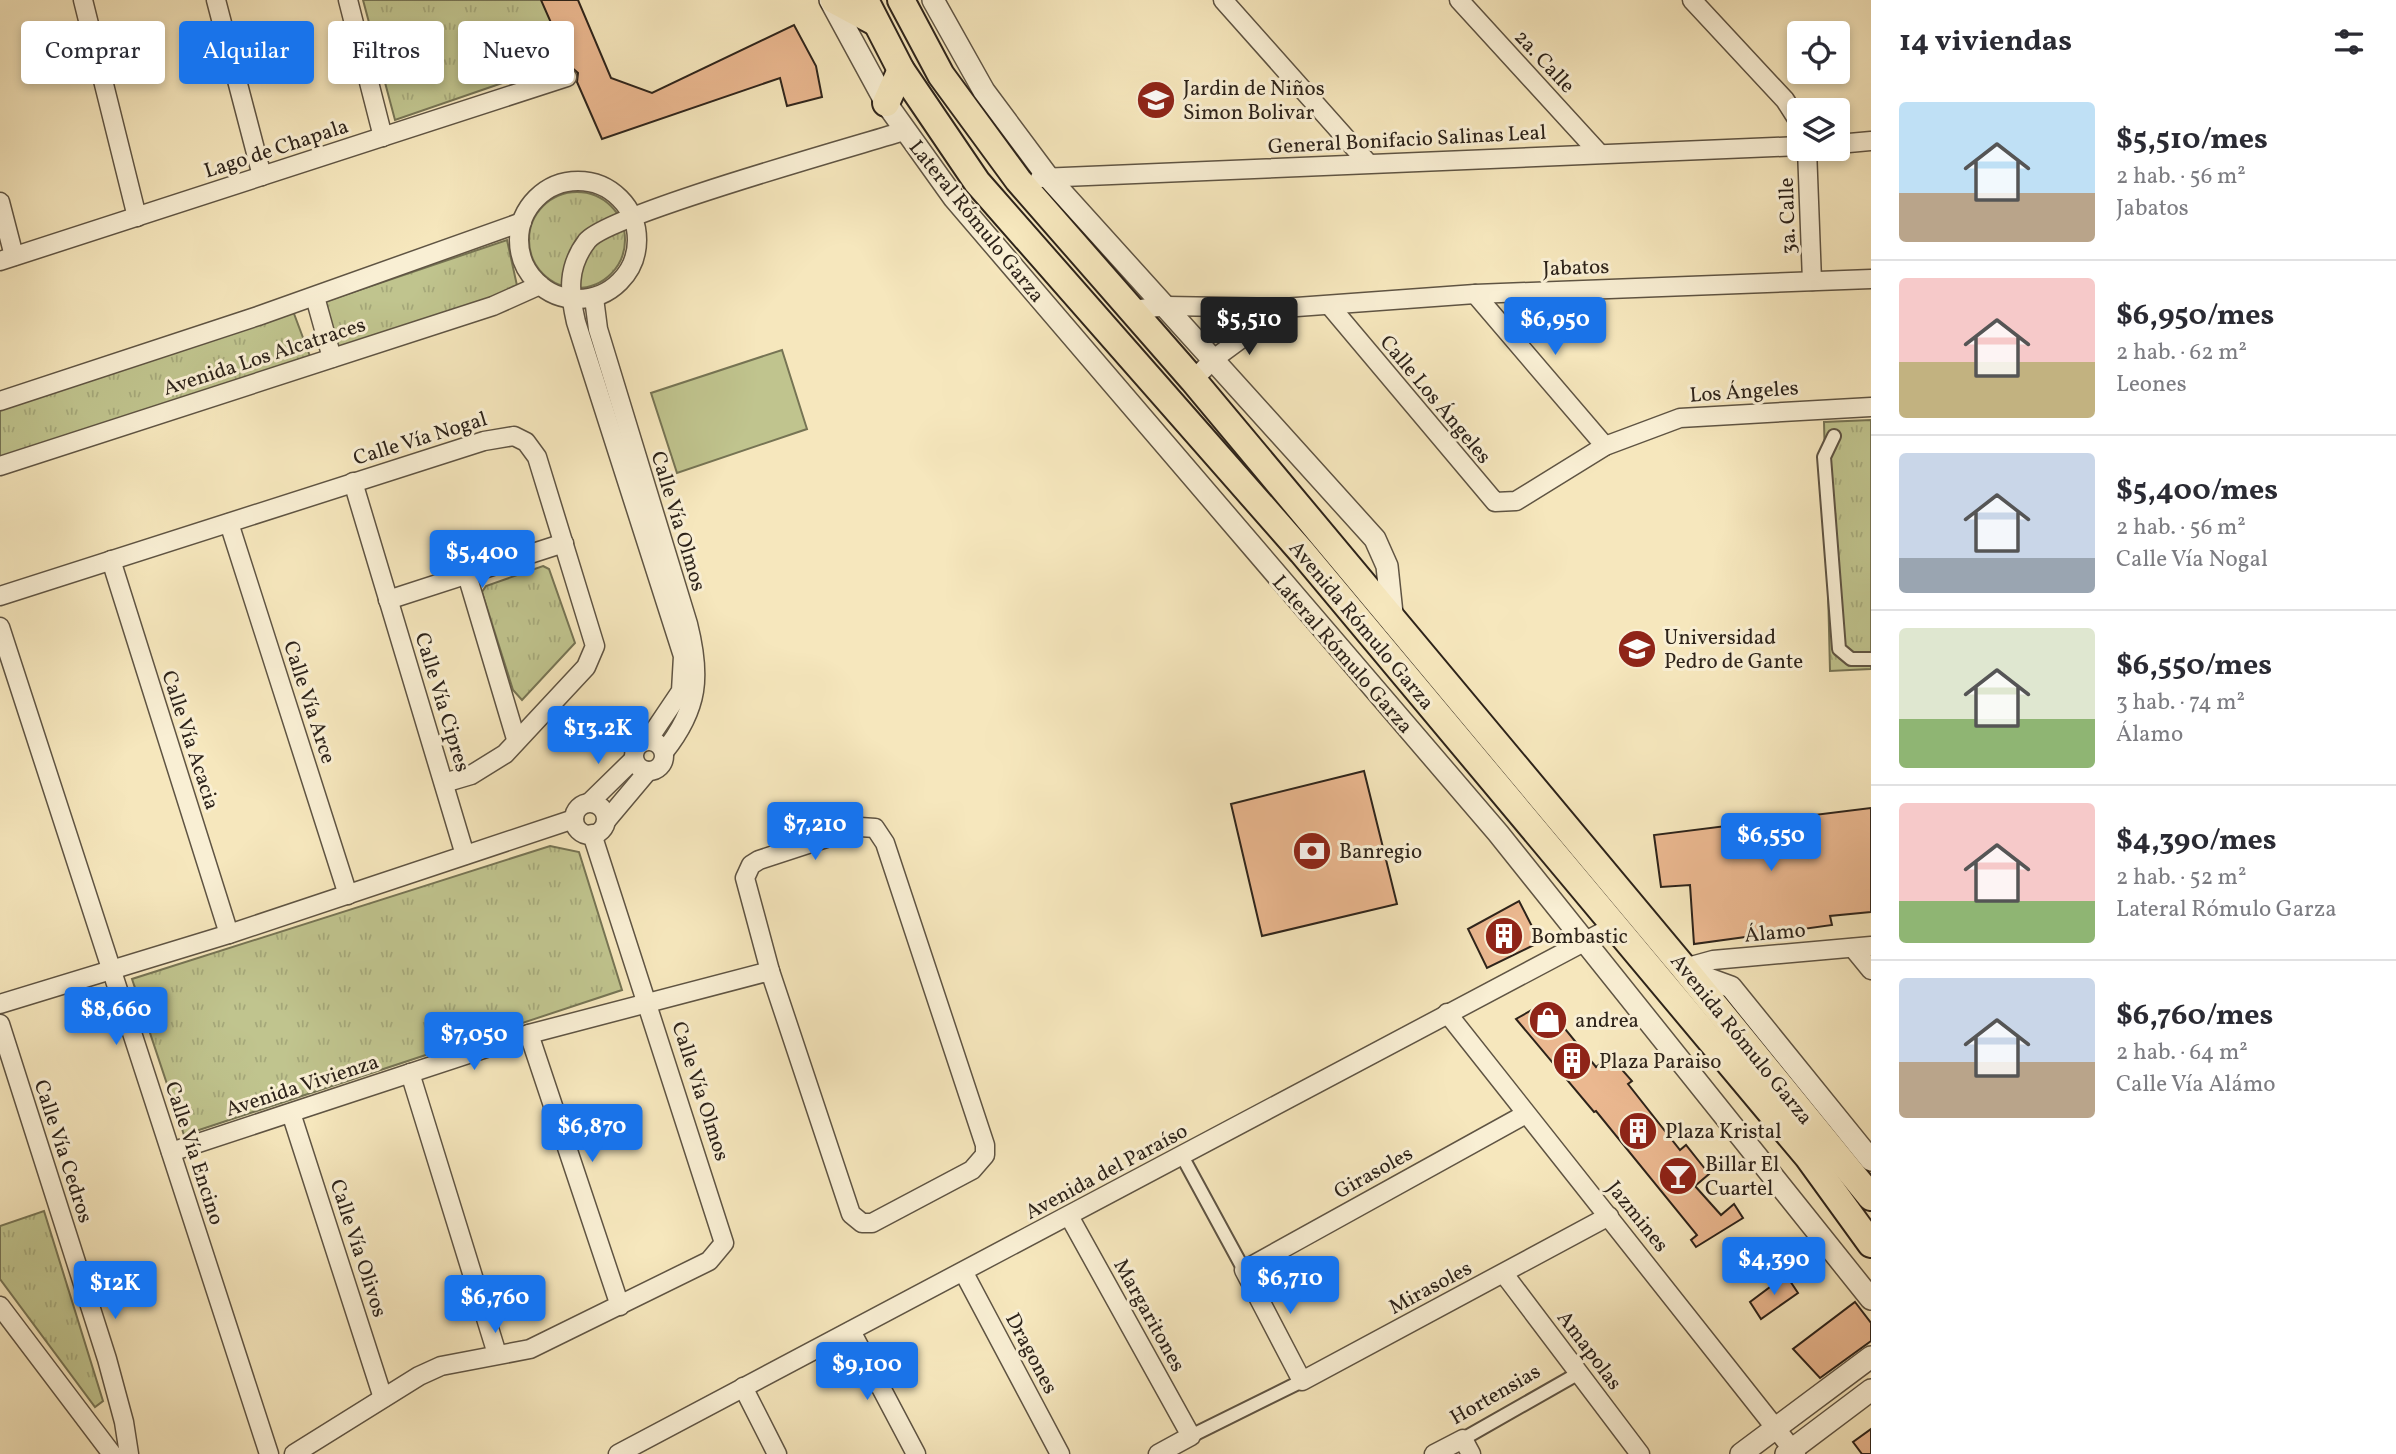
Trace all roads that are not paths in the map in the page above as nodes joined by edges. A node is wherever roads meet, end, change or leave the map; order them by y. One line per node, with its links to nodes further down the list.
1 (83, 0): 28 (street)
2 (216, 0): 23 (street)
3 (348, 0): 16 (street)
4 (832, 0): 10 (main road); 13 (street, Lateral Rómulo Garza)
5 (901, 0): 25 (main road, Avenida Rómulo Garza)
6 (933, 0): 24 (street)
7 (1223, 0): 22 (street)
8 (1459, 0): 20 (street, 2a. Calle)
9 (1692, 0): 14 (street)
10 (870, 11): 11 (main road, Avenida Rómulo Garza)
11 (901, 70): 13 (main road); 73 (main road, Avenida Rómulo Garza)
12 (546, 84): 16 (street, Lago de Chapala)
13 (886, 103): 15 (street, Lateral Rómulo Garza)
14 (1787, 103)
15 (904, 131): 27 (street); 75 (street, Lateral Rómulo Garza)
16 (383, 137): 23 (street, Lago de Chapala)
17 (1871, 141): 18 (street)
18 (1850, 143)
19 (1787, 146): 20 (street, General Bonifacio Salinas Leal)
20 (1599, 153): 22 (street, General Bonifacio Salinas Leal)
21 (1807, 161): 32 (street, 3a. Calle)
22 (1368, 163): 24 (street, General Bonifacio Salinas Leal)
23 (261, 176): 28 (street, Lago de Chapala)
24 (1048, 177): 25 (street, General Bonifacio Salinas Leal); 38 (street)
25 (1018, 180): 41 (main road, Avenida Rómulo Garza)
26 (0, 202): 30 (street)
27 (633, 216): 29 (street); 36 (street); 37 (street)
28 (137, 217): 30 (street, Lago de Chapala)
29 (522, 222): 33 (street); 35 (street, Avenida Los Alcatraces)
30 (7, 259)
31 (1871, 279): 32 (street, Jabatos)
32 (1812, 281): 34 (street, Jabatos)
33 (540, 285): 37 (street); 42 (street, Avenida Los Alcatraces)
34 (1475, 294): 39 (street, Jabatos); 48 (street)
35 (315, 297): 42 (street); 45 (street, Avenida Los Alcatraces)
36 (594, 298): 37 (street); 63 (street, Calle Vía Olmos)
37 (571, 299): 62 (street, Calle Vía Olmos)
38 (1167, 306): 40 (street, Jabatos); 41 (street, Jabatos); 43 (street)
39 (1329, 306): 40 (street, Jabatos); 51 (street, Calle Los Ángeles)
40 (1283, 308): 43 (street)
41 (1132, 310): 44 (main road, Avenida Rómulo Garza)
42 (332, 358): 49 (street, Avenida Los Alcatraces)
43 (1215, 358): 44 (street); 58 (street)
44 (1193, 380): 58 (main road, Avenida Rómulo Garza)
45 (0, 401)
46 (1871, 407): 48 (street, Los Ángeles)
47 (1834, 436): 60 (street)
48 (1605, 446): 51 (street, Los Ángeles)
49 (0, 466)
50 (353, 482): 52 (street, Calle Vía Nogal); 53 (street, Calle Vía Nogal); 57 (street, Calle Vía Cipres)
51 (1516, 501)
52 (229, 523): 54 (street, Calle Vía Nogal); 72 (street, Calle Vía Arce)
53 (564, 544): 55 (street); 61 (street, Calle Vía Nogal)
54 (111, 560): 56 (street, Calle Vía Nogal); 74 (street, Calle Vía Acacia)
55 (467, 575): 57 (street); 61 (street)
56 (0, 596)
57 (388, 600): 66 (street, Calle Vía Cipres)
58 (1394, 623): 77 (main road, Avenida Rómulo Garza)
59 (0, 627): 78 (street, Calle Vía Encino)
60 (1871, 659)
61 (516, 739): 66 (street, Calle Vía Nogal)
62 (648, 740): 63 (street); 64 (street)
63 (664, 752): 65 (street)
64 (634, 759): 65 (street); 67 (street)
65 (648, 771): 69 (street)
66 (444, 783): 71 (street, Calle Vía Cipres)
67 (590, 803): 68 (street); 69 (street)
68 (574, 819): 70 (street); 71 (street)
69 (606, 821): 70 (street)
70 (592, 835): 81 (street, Calle Vía Olmos)
71 (465, 855): 72 (street)
72 (348, 895): 74 (street)
73 (1614, 926): 75 (street, Avenida del Paraíso); 95 (main road, Avenida Rómulo Garza)
74 (229, 934): 78 (street)
75 (1587, 941): 83 (street, Avenida del Paraíso); 99 (street, Lateral Rómulo Garza)
76 (1862, 947): 77 (street, Álamo); 79 (street)
77 (1685, 969): 91 (street); 92 (main road, Avenida Rómulo Garza)
78 (111, 970): 82 (street); 89 (street, Calle Vía Encino)
79 (1871, 970)
80 (770, 971): 80 (street); 81 (street, Avenida Vivienza)
81 (647, 1001): 85 (street, Avenida Vivienza); 101 (street, Calle Vía Olmos)
82 (0, 1004)
83 (1447, 1013): 88 (street, Jazmines); 90 (street, Avenida del Paraíso)
84 (0, 1024): 116 (street, Calle Vía Cedros)
85 (528, 1034): 86 (street, Avenida Vivienza); 101 (street)
86 (410, 1073): 87 (street, Avenida Vivienza); 103 (street)
87 (291, 1113): 89 (street, Avenida Vivienza); 109 (street, Calle Vía Olivos)
88 (1524, 1115): 94 (street, Jazmines); 96 (street, Girasoles)
89 (171, 1152): 117 (street, Calle Vía Encino)
90 (1182, 1156): 93 (street, Avenida del Paraíso); 96 (street)
91 (1871, 1160)
92 (1871, 1197)
93 (1069, 1216): 97 (street, Avenida del Paraíso); 111 (street, Margaritones)
94 (1609, 1216): 98 (street, Mirasoles); 110 (street, Jazmines)
95 (1871, 1244)
96 (1244, 1270): 106 (street)
97 (964, 1273): 102 (street, Avenida del Paraíso); 121 (street, Dragones)
98 (1504, 1274): 105 (street, Amapolas); 106 (street, Mirasoles)
99 (1871, 1299)
100 (0, 1306): 115 (street)
101 (620, 1306): 103 (street)
102 (851, 1331): 107 (street, Avenida del Paraíso); 120 (street)
103 (497, 1354): 109 (street)
104 (1871, 1357): 110 (street)
105 (1579, 1373): 112 (street, Hortensias); 124 (street, Amapolas)
106 (1302, 1381): 111 (street, Mirasoles)
107 (743, 1387): 113 (street, Avenida del Paraíso); 119 (street)
108 (1871, 1390): 114 (street)
109 (383, 1398): 118 (street)
110 (1776, 1427): 114 (street, Jazmines); 125 (street)
111 (1191, 1436): 122 (street, Mirasoles)
112 (1467, 1447): 123 (street, Hortensias)
113 (625, 1452)
114 (1791, 1452)
115 (112, 1454)
116 (129, 1454)
117 (269, 1454)
118 (294, 1454)
119 (777, 1454)
120 (916, 1454)
121 (1059, 1454)
122 (1158, 1454)
123 (1434, 1454)
124 (1640, 1454)
125 (1741, 1454)

